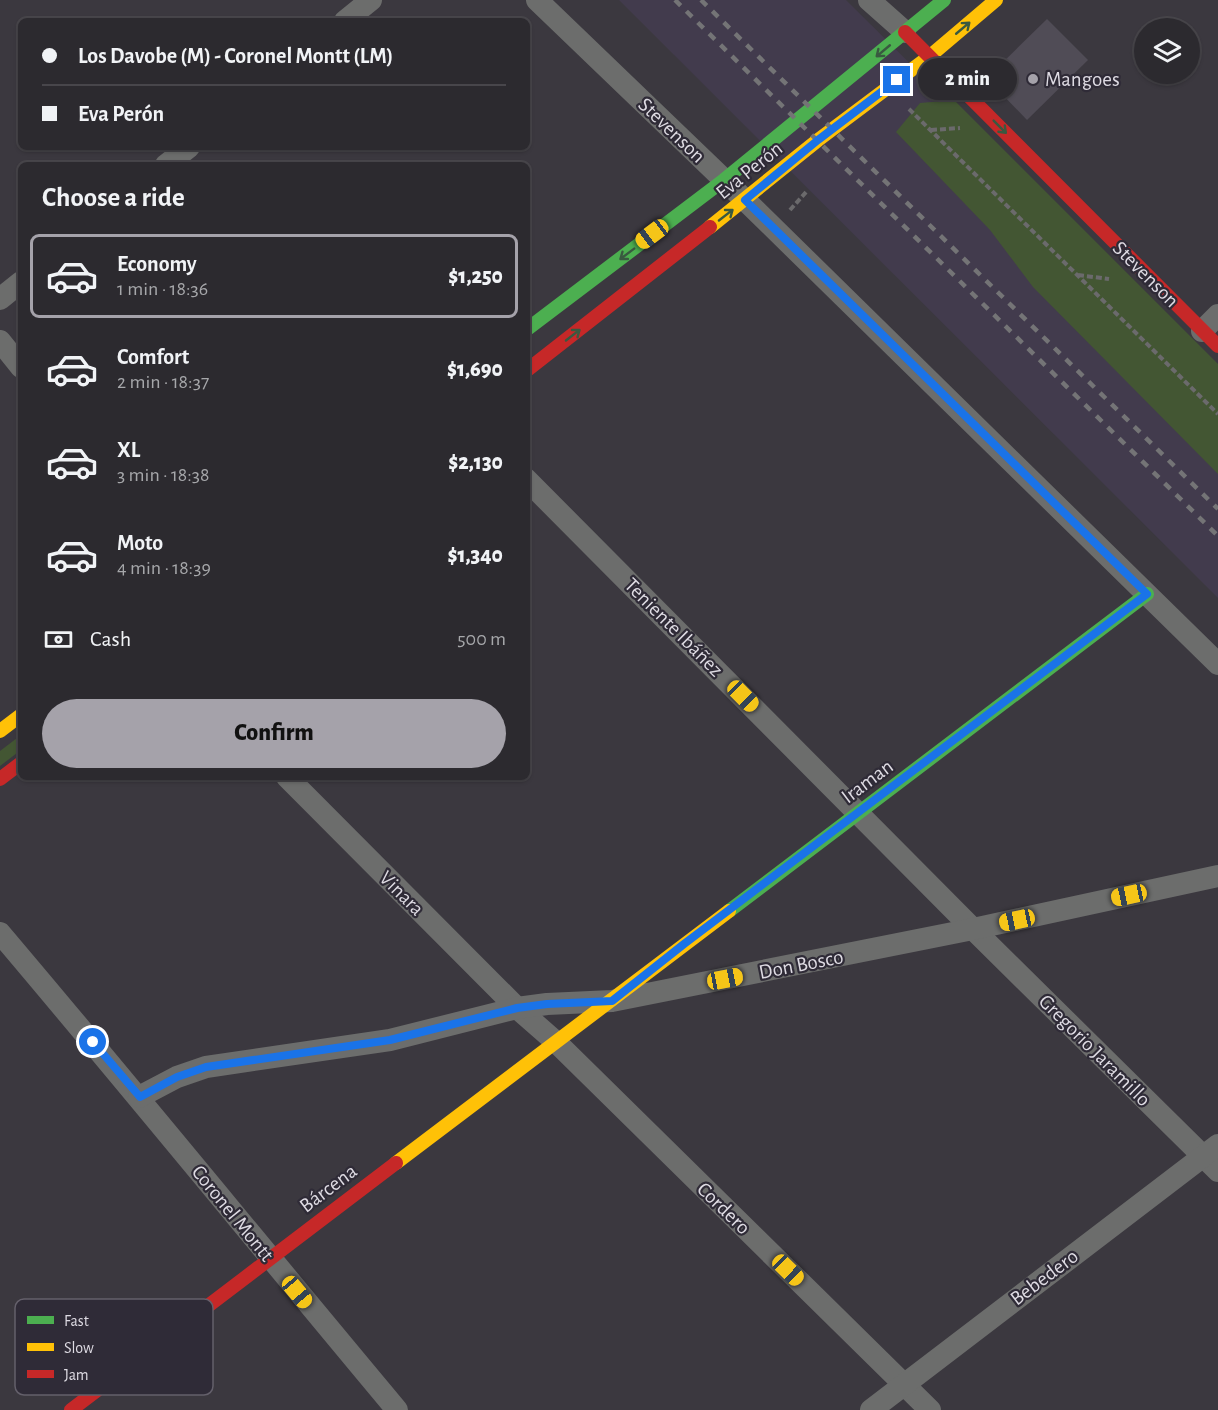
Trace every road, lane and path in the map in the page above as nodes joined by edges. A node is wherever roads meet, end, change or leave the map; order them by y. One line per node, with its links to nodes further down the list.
1 (371, 0): 6 (street)
2 (537, 0): 12 (street, Stevenson)
3 (869, 0): 7 (street, Stevenson)
4 (944, 0): 7 (street, Eva Perón)
5 (996, 0): 8 (street, Eva Perón, one-way to 5)
6 (349, 18)
7 (905, 33): 8 (street, Stevenson); 12 (street, Eva Perón, one-way to 12)
8 (930, 56): 14 (street, Eva Perón); 20 (street, Stevenson, one-way to 20)
9 (908, 107): 24 (path)
10 (185, 150): 11 (street)
11 (170, 162)
12 (724, 180): 14 (street, Stevenson); 19 (street, Eva Perón, one-way to 19)
13 (813, 184): 15 (path)
14 (745, 200): 15 (street, Stevenson); 23 (street, Eva Perón, one-way to 14)
15 (774, 228): 26 (street, Stevenson)
16 (18, 284): 17 (street)
17 (0, 299)
18 (1218, 315): 20 (street)
19 (530, 327)
20 (1210, 339)
21 (0, 341): 22 (street)
22 (18, 363)
23 (530, 368)
24 (1218, 414)
25 (530, 482): 33 (street, Teniente Ibáñez)
26 (1147, 594): 27 (street, Stevenson); 33 (street, Iraman)
27 (1218, 664)
28 (18, 717): 29 (street)
29 (0, 731)
30 (18, 765): 31 (street)
31 (0, 779)
32 (290, 780): 38 (street, Vinara)
33 (859, 813): 35 (street, Teniente Ibáñez); 37 (street, Iraman)
34 (1218, 876): 35 (street, Don Bosco)
35 (973, 929): 37 (street, Don Bosco); 41 (street, Gregorio Jaramillo)
36 (0, 933): 40 (street, Coronel Montt)
37 (612, 1001): 38 (street, Don Bosco); 39 (street, Bárcena)
38 (517, 1008): 39 (street, Cordero); 40 (street, Don Bosco)
39 (557, 1043): 42 (street, Bárcena); 44 (street, Cordero)
40 (140, 1097): 42 (street, Coronel Montt)
41 (1213, 1157): 44 (street, Bebedero)
42 (269, 1258): 43 (street, Bárcena); 47 (street, Coronel Montt)
43 (213, 1301)
44 (904, 1384): 48 (street, Bebedero); 49 (street, Cordero)
45 (90, 1395): 46 (street, Bárcena)
46 (70, 1410)
47 (396, 1410)
48 (871, 1410)
49 (930, 1410)

